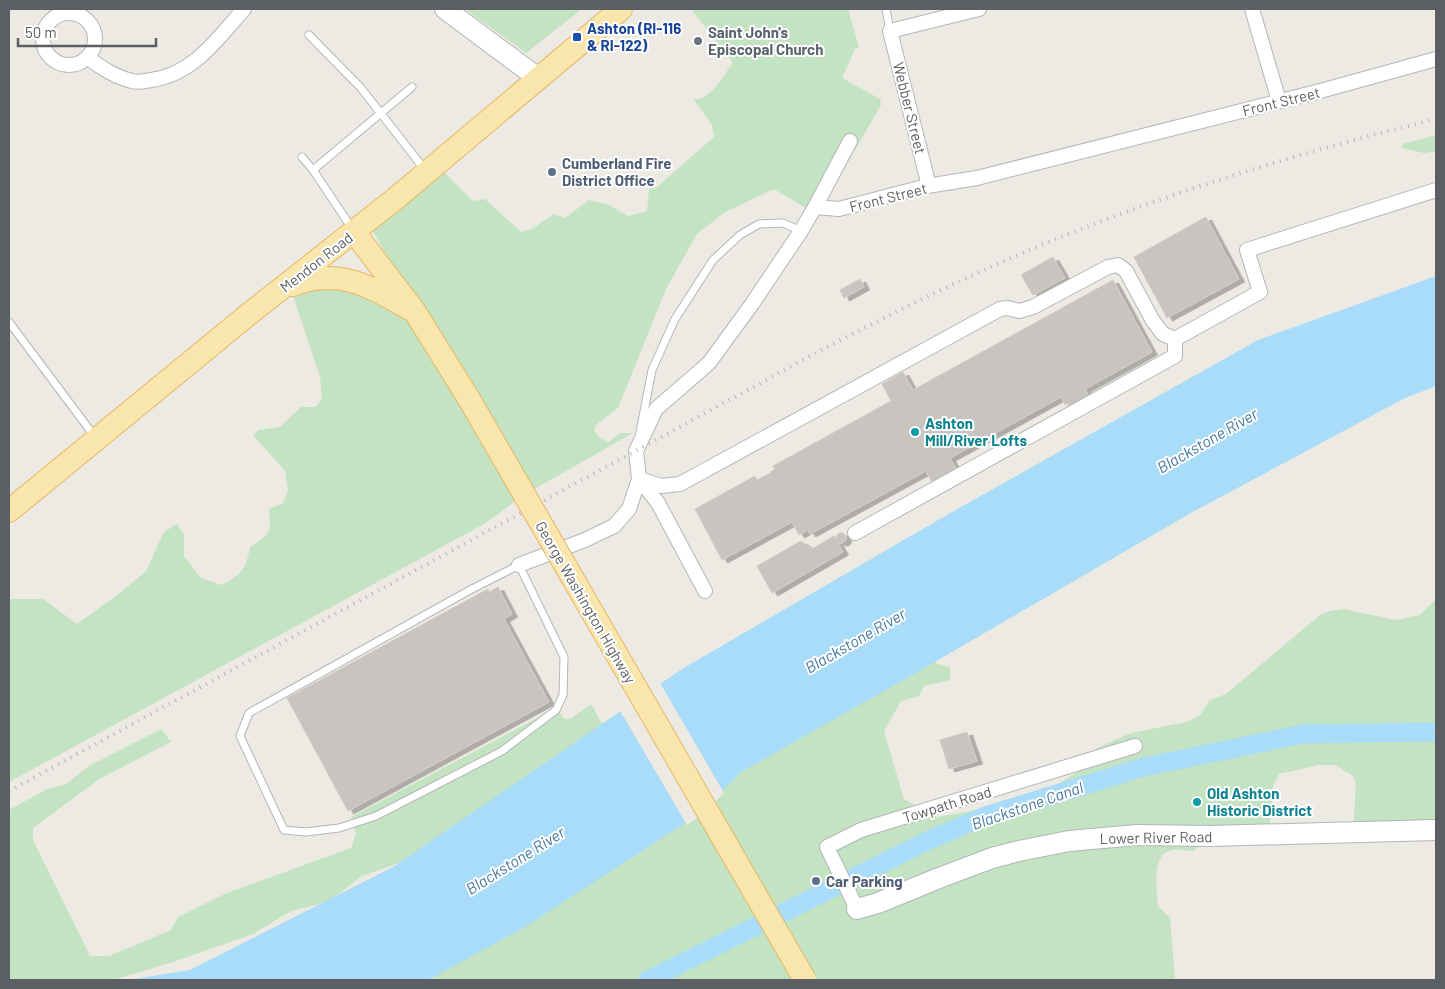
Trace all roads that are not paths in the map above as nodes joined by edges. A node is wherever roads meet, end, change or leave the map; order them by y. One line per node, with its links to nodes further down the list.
1 (244, 9): 9 (street)
2 (445, 9): 11 (street)
3 (621, 9): 11 (main road, Mendon Road)
4 (886, 9): 7 (lane)
5 (979, 9): 7 (street)
6 (1252, 9): 13 (street)
7 (890, 31): 19 (street, Webber Street)
8 (309, 36): 14 (lane)
9 (88, 58)
10 (1436, 58): 13 (street, Front Street)
11 (538, 78): 18 (main road, Mendon Road)
12 (412, 87): 14 (lane)
13 (1279, 101): 19 (street, Front Street)
14 (382, 113): 17 (lane); 18 (lane)
15 (850, 141): 21 (street)
16 (302, 157): 17 (lane)
17 (313, 170): 23 (lane)
18 (427, 173): 23 (main road, Mendon Road)
19 (930, 186): 21 (street, Front Street)
20 (1436, 190): 27 (street)
21 (815, 207): 22 (street)
22 (801, 230): 29 (street); 29 (lane)
23 (354, 232): 24 (main road, Mendon Road); 25 (main road, George Washington Highway)
24 (274, 294): 25 (main road); 28 (main road, Mendon Road)
25 (415, 312): 38 (main road, George Washington Highway, bridge)
26 (9, 322): 28 (lane)
27 (1175, 339): 30 (street); 32 (street)
28 (97, 439): 31 (main road, Mendon Road)
29 (636, 451): 30 (street)
30 (640, 479): 33 (street); 34 (street)
31 (9, 511)
32 (855, 533)
33 (519, 565): 33 (lane)
34 (705, 591)
35 (1135, 746): 37 (street, Towpath Road)
36 (1436, 830): 37 (street, Lower River Road)
37 (855, 905)
38 (805, 980)

